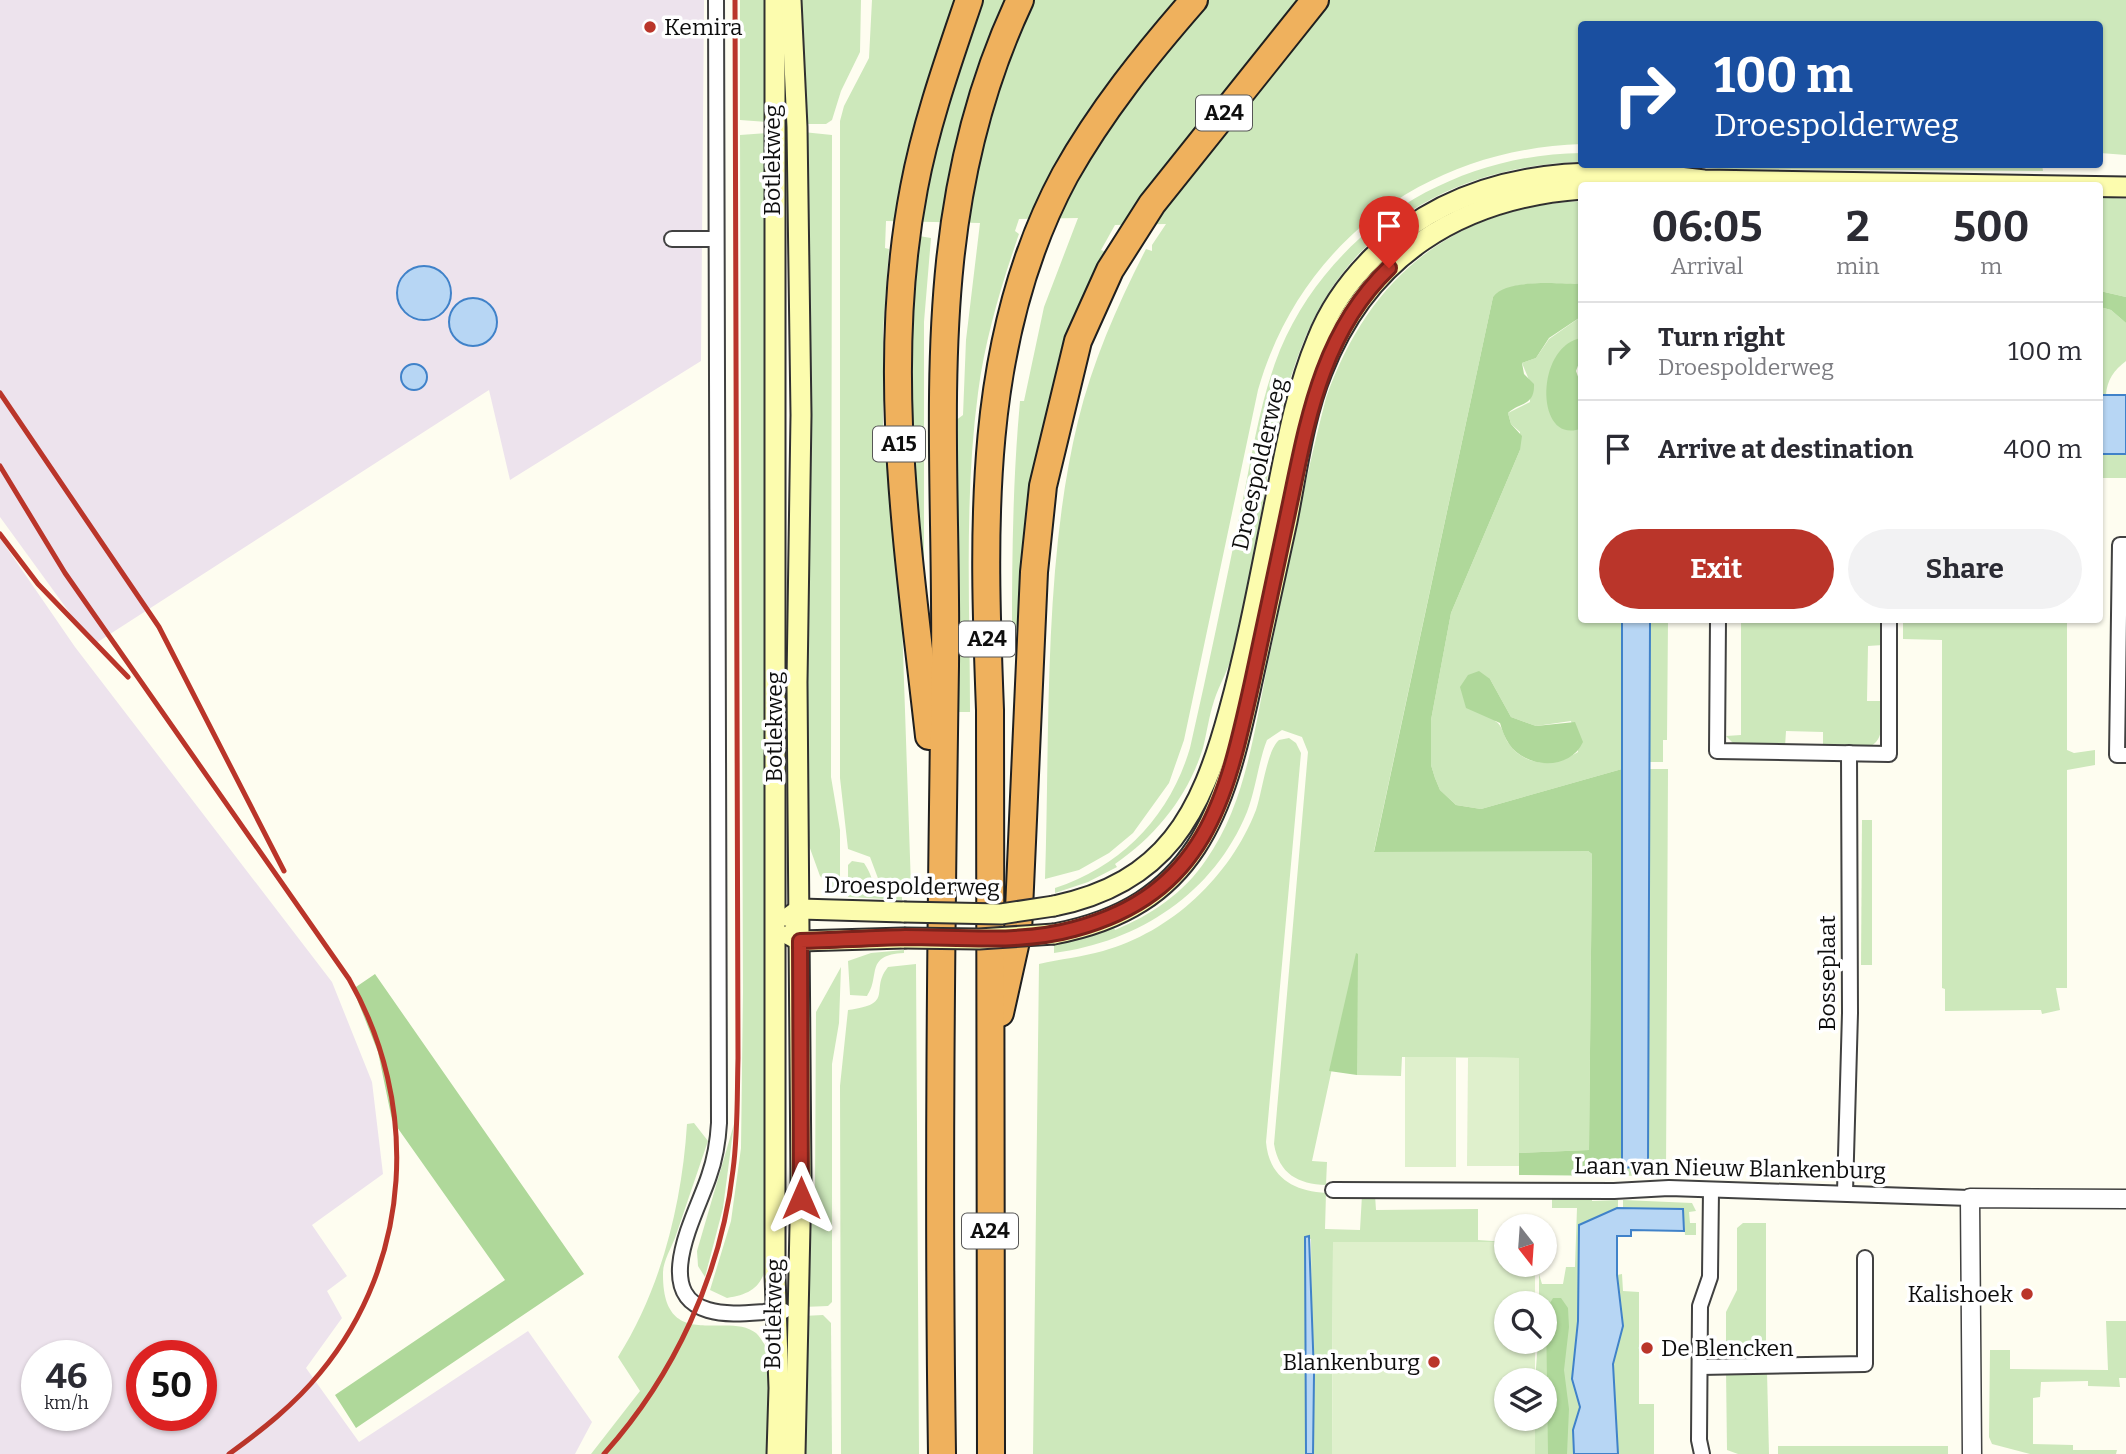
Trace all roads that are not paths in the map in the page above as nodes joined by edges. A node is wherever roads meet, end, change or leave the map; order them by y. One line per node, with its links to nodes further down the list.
1 (716, 0): 15 (street)
2 (775, 0): 23 (main road, Botlekweg)
3 (791, 0): 22 (main road, Botlekweg)
4 (969, 0): 21 (highway, A15)
5 (1020, 0): 21 (highway, A24)
6 (1194, 0): 25 (highway, A24)
7 (1315, 0): 25 (highway, A24)
8 (1704, 180): 9 (main road, Droespolderweg); 10 (main road, Droespolderweg); 22 (main road, Droespolderweg, bridge)
9 (1692, 182)
10 (1825, 182)
11 (2103, 187): 12 (main road, Droespolderweg)
12 (2126, 187)
13 (1578, 190): 24 (main road, Droespolderweg, bridge)
14 (672, 239): 15 (street)
15 (715, 239): 32 (street)
16 (2126, 545): 20 (street)
17 (1718, 623): 19 (street)
18 (1889, 623): 19 (street)
19 (1849, 753): 28 (street, Bosseplaat)
20 (2126, 755)
21 (942, 846): 36 (highway, A24)
22 (800, 909): 23 (main road, Droespolderweg); 24 (main road, Botlekweg)
23 (775, 929): 24 (main road, Droespolderweg); 32 (main road, Botlekweg)
24 (800, 941): 32 (main road, Botlekweg)
25 (989, 1063): 37 (highway, A24)
26 (1333, 1190): 27 (street, Laan van Nieuw Blankenburg)
27 (1711, 1190): 28 (street, Laan van Nieuw Blankenburg); 33 (street)
28 (1845, 1192): 29 (street, Laan van Nieuw Blankenburg)
29 (1970, 1198): 30 (street, Laan van Nieuw Blankenburg); 39 (street)
30 (2126, 1199)
31 (1865, 1258): 33 (street)
32 (787, 1312): 34 (main road, Botlekweg); 35 (main road, Botlekweg)
33 (1700, 1367): 38 (street)
34 (776, 1454)
35 (795, 1454)
36 (942, 1454)
37 (991, 1454)
38 (1702, 1454)
39 (1972, 1454)

